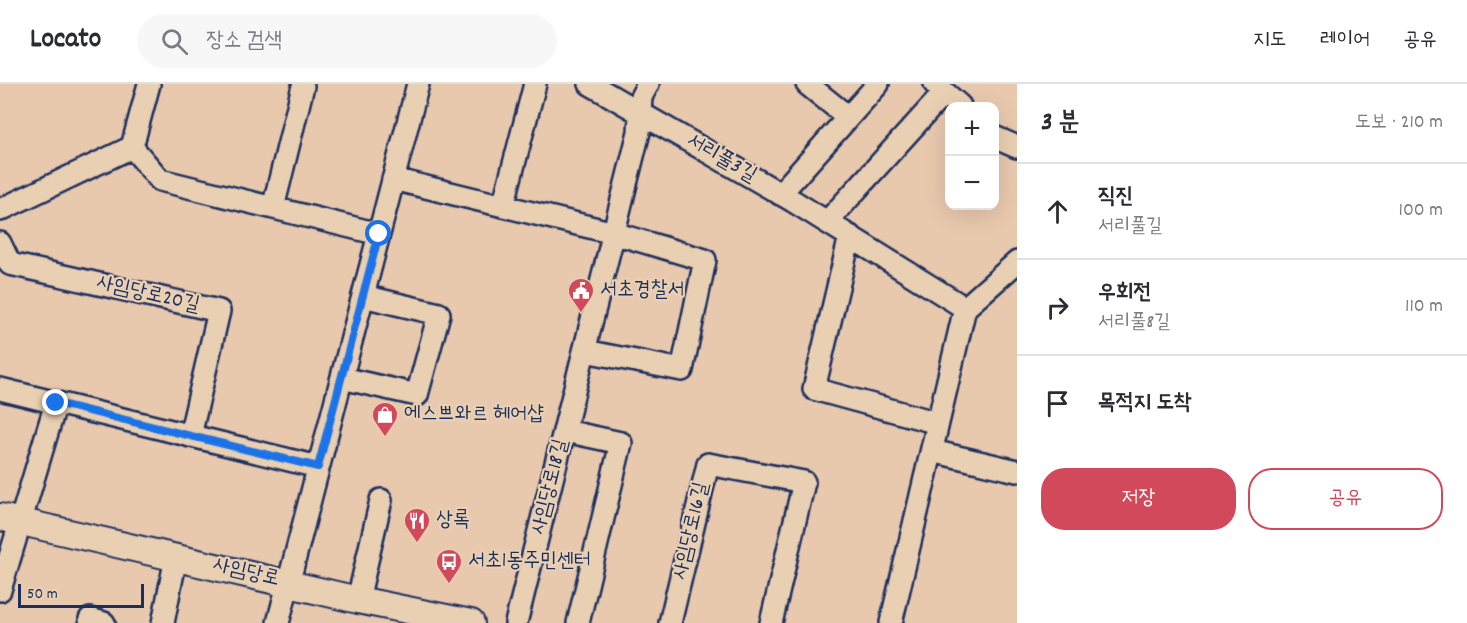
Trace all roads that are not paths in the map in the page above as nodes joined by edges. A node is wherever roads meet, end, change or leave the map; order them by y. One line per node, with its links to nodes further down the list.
1 (418, 84): 15 (street)
2 (535, 84): 17 (street)
3 (590, 84): 10 (street, 서리풀3길)
4 (648, 84): 10 (street, 사임당로18길)
5 (807, 84): 11 (street)
6 (878, 84): 11 (street)
7 (143, 85): 13 (street)
8 (303, 86): 18 (street)
9 (946, 94): 20 (street)
10 (640, 113): 16 (street, 서리풀3길); 21 (street, 사임당로18길)
11 (848, 117): 16 (street)
12 (999, 139): 14 (street)
13 (132, 147): 18 (street); 19 (street)
14 (1017, 147)
15 (393, 179): 17 (street); 22 (street)
16 (780, 194): 20 (street, 서리풀3길)
17 (503, 206): 21 (street)
18 (273, 208): 22 (street)
19 (0, 210)
20 (827, 222): 23 (street, 서리풀3길)
21 (614, 233): 28 (street, 사임당로18길); 28 (street)
22 (379, 234): 26 (street)
23 (850, 236): 27 (street, 서리풀3길); 32 (street)
24 (0, 243): 34 (street, 사임당로20길)
25 (1017, 262): 27 (street)
26 (363, 296): 29 (street); 29 (street)
27 (965, 308): 32 (street)
28 (585, 351): 33 (street, 사임당로18길)
29 (342, 378): 36 (street)
30 (0, 389): 31 (street)
31 (56, 403): 34 (street); 39 (street)
32 (938, 423): 35 (street)
33 (565, 431): 47 (street, 사임당로18길); 48 (street)
34 (190, 436): 36 (street)
35 (932, 451): 37 (street); 51 (street)
36 (318, 467): 41 (street)
37 (1017, 471)
38 (381, 500): 43 (street)
39 (10, 519): 40 (main road, 사임당로); 42 (street)
40 (176, 557): 41 (main road, 사임당로); 44 (street)
41 (288, 583): 43 (main road, 사임당로); 45 (street)
42 (0, 590)
43 (358, 600): 46 (main road, 사임당로)
44 (167, 622)
45 (278, 623)
46 (471, 623)
47 (516, 623)
48 (578, 623)
49 (670, 623): 50 (street, 사임당로16길)
50 (771, 623)
51 (891, 623)

